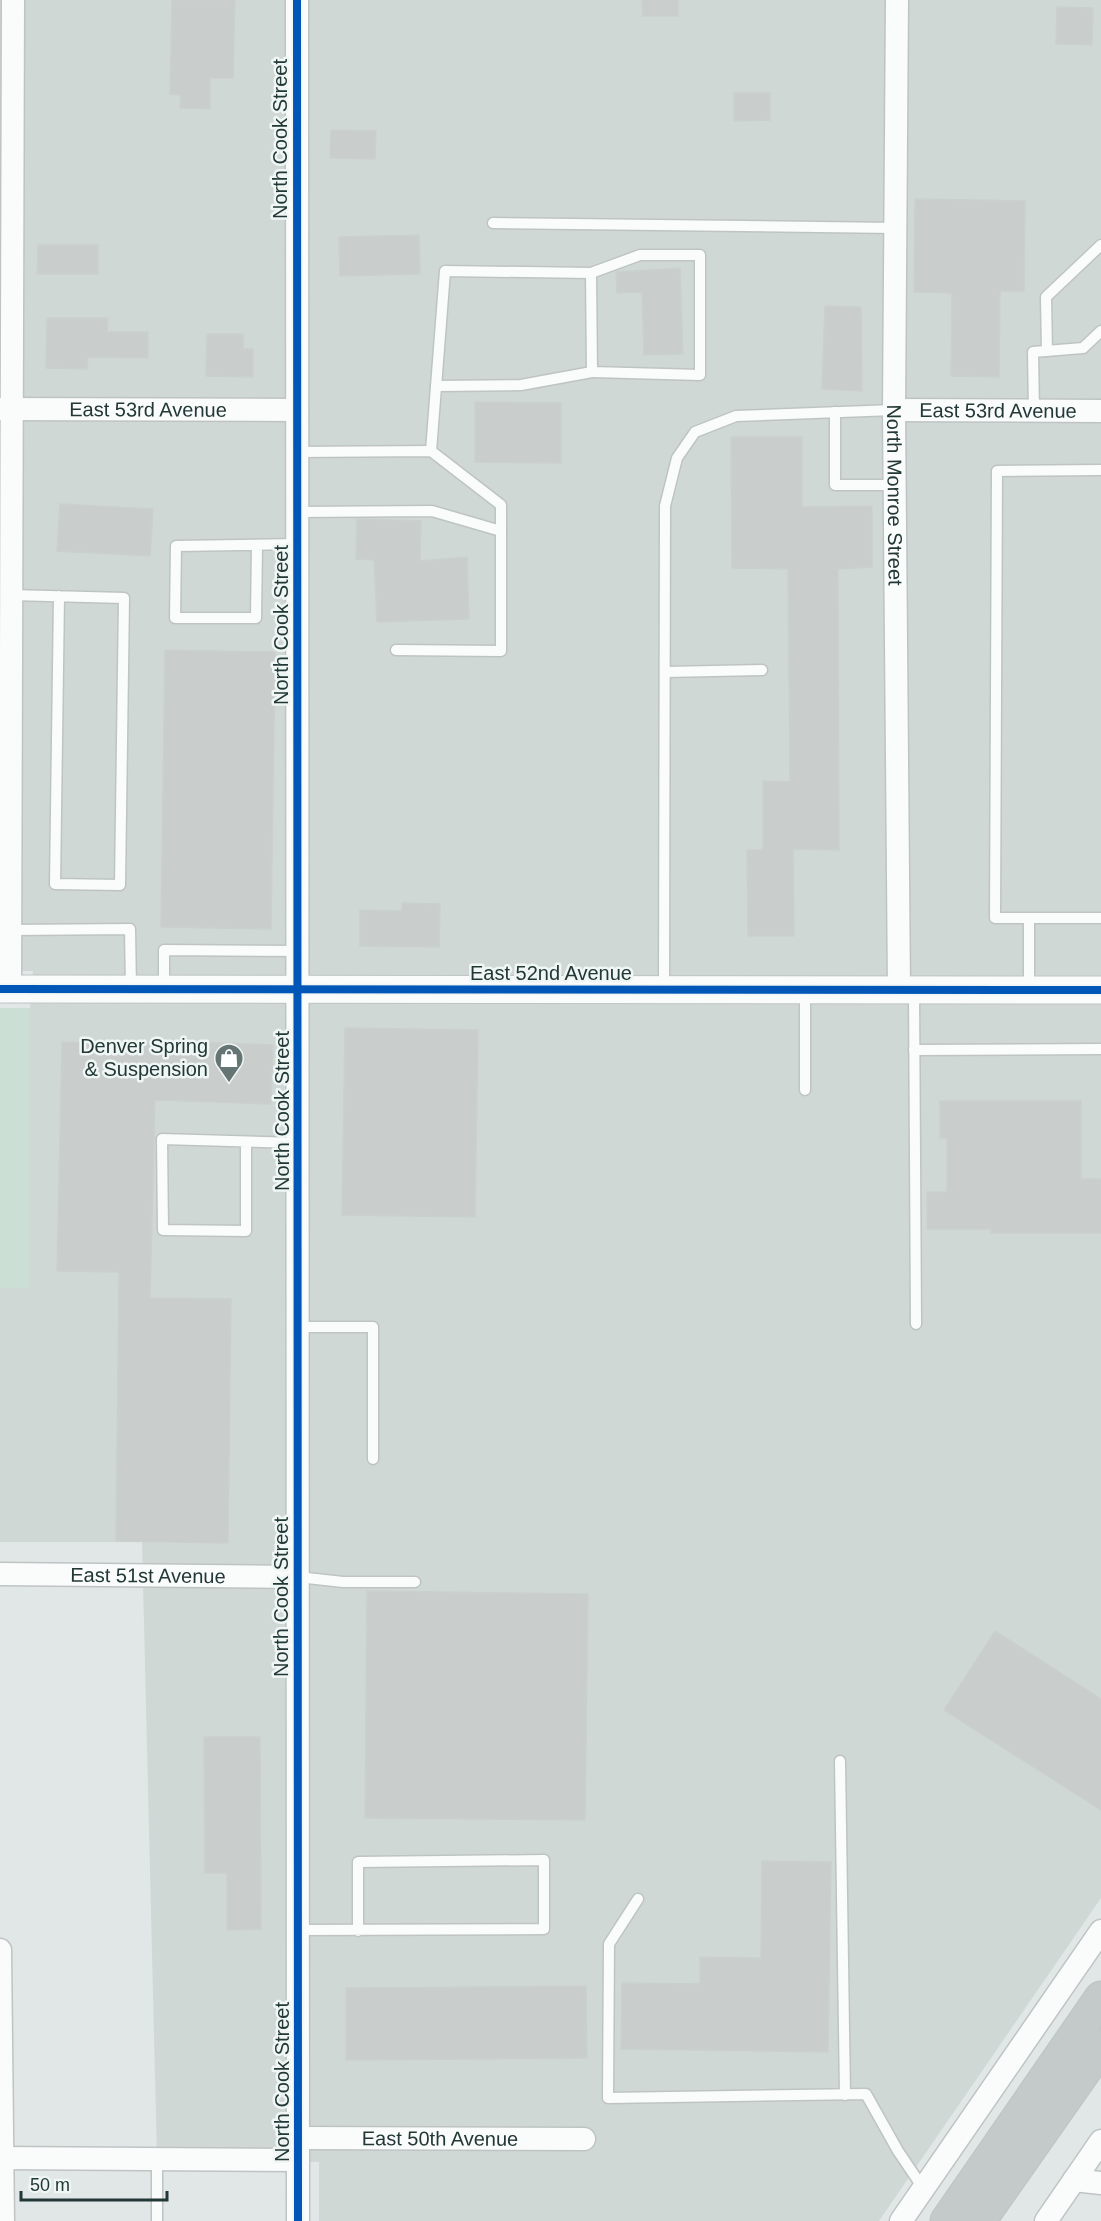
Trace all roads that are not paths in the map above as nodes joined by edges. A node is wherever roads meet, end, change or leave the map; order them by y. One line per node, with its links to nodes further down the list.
1 (13, 0): 12 (street)
2 (297, 0): 13 (street, North Cook Street)
3 (897, 0): 5 (street, North Monroe Street)
4 (493, 223): 5 (lane)
5 (895, 228): 14 (street, North Monroe Street)
6 (1101, 245): 9 (lane)
7 (591, 273): 10 (lane); 10 (lane); 11 (lane)
8 (1101, 331): 9 (lane)
9 (1047, 351): 15 (lane)
10 (592, 372): 11 (lane)
11 (436, 386): 18 (lane)
12 (5, 409): 13 (street, East 53rd Avenue); 27 (street)
13 (297, 410): 19 (street, North Cook Street)
14 (894, 410): 15 (street, East 53rd Avenue); 17 (lane); 21 (street, North Monroe Street)
15 (1034, 411): 16 (street, East 53rd Avenue)
16 (1101, 411)
17 (835, 412): 21 (lane); 30 (lane)
18 (431, 451): 19 (lane); 23 (lane)
19 (297, 452): 22 (street, North Cook Street)
20 (1101, 470): 32 (lane)
21 (895, 485): 41 (street, North Monroe Street)
22 (297, 512): 23 (lane); 24 (street, North Cook Street)
23 (501, 531): 28 (lane)
24 (297, 544): 25 (lane); 34 (street, North Cook Street)
25 (257, 545): 25 (lane)
26 (59, 596): 26 (lane); 27 (lane)
27 (7, 610): 33 (street)
28 (396, 650)
29 (762, 670): 30 (lane)
30 (665, 672): 39 (lane)
31 (1101, 918): 32 (lane)
32 (1029, 919): 42 (lane)
33 (10, 930): 35 (street); 36 (lane)
34 (297, 951): 37 (lane); 38 (street, North Cook Street)
35 (5, 989): 36 (street, East 52nd Avenue)
36 (131, 990): 37 (street, East 52nd Avenue)
37 (164, 990): 38 (street, East 52nd Avenue)
38 (297, 990): 39 (street, East 52nd Avenue); 48 (street, North Cook Street)
39 (664, 990): 40 (street, East 52nd Avenue)
40 (805, 990): 41 (street, East 52nd Avenue); 46 (lane)
41 (907, 990): 42 (street, East 52nd Avenue); 45 (lane)
42 (1029, 990): 43 (street, East 52nd Avenue)
43 (1101, 990)
44 (1101, 1049): 45 (lane)
45 (914, 1050): 49 (lane)
46 (805, 1090)
47 (246, 1142): 47 (lane); 48 (lane)
48 (299, 1143): 50 (street, North Cook Street)
49 (916, 1324)
50 (298, 1327): 51 (lane); 53 (street, North Cook Street)
51 (373, 1459)
52 (0, 1574): 53 (street, East 51st Avenue)
53 (298, 1577): 54 (lane); 57 (street, North Cook Street)
54 (415, 1582)
55 (840, 1761): 63 (lane)
56 (638, 1899): 63 (lane)
57 (298, 1930): 58 (lane); 66 (street, North Cook Street)
58 (358, 1931): 58 (lane)
59 (1101, 1931): 71 (street)
60 (0, 1950): 67 (street)
61 (1101, 1998): 76 (highway)
62 (1101, 2047): 77 (highway)
63 (845, 2095): 71 (lane)
64 (584, 2139): 66 (street, East 50th Avenue)
65 (1101, 2142): 69 (street)
66 (298, 2149): 68 (street, East 50th Avenue); 74 (street, North Cook Street)
67 (1, 2158): 68 (street, East 50th Avenue); 72 (street)
68 (157, 2159): 73 (lane)
69 (1074, 2180): 70 (street); 78 (street)
70 (1101, 2183)
71 (923, 2188): 75 (street)
72 (3, 2221)
73 (157, 2221)
74 (298, 2221)
75 (901, 2221)
76 (947, 2221)
77 (980, 2221)
78 (1046, 2221)

